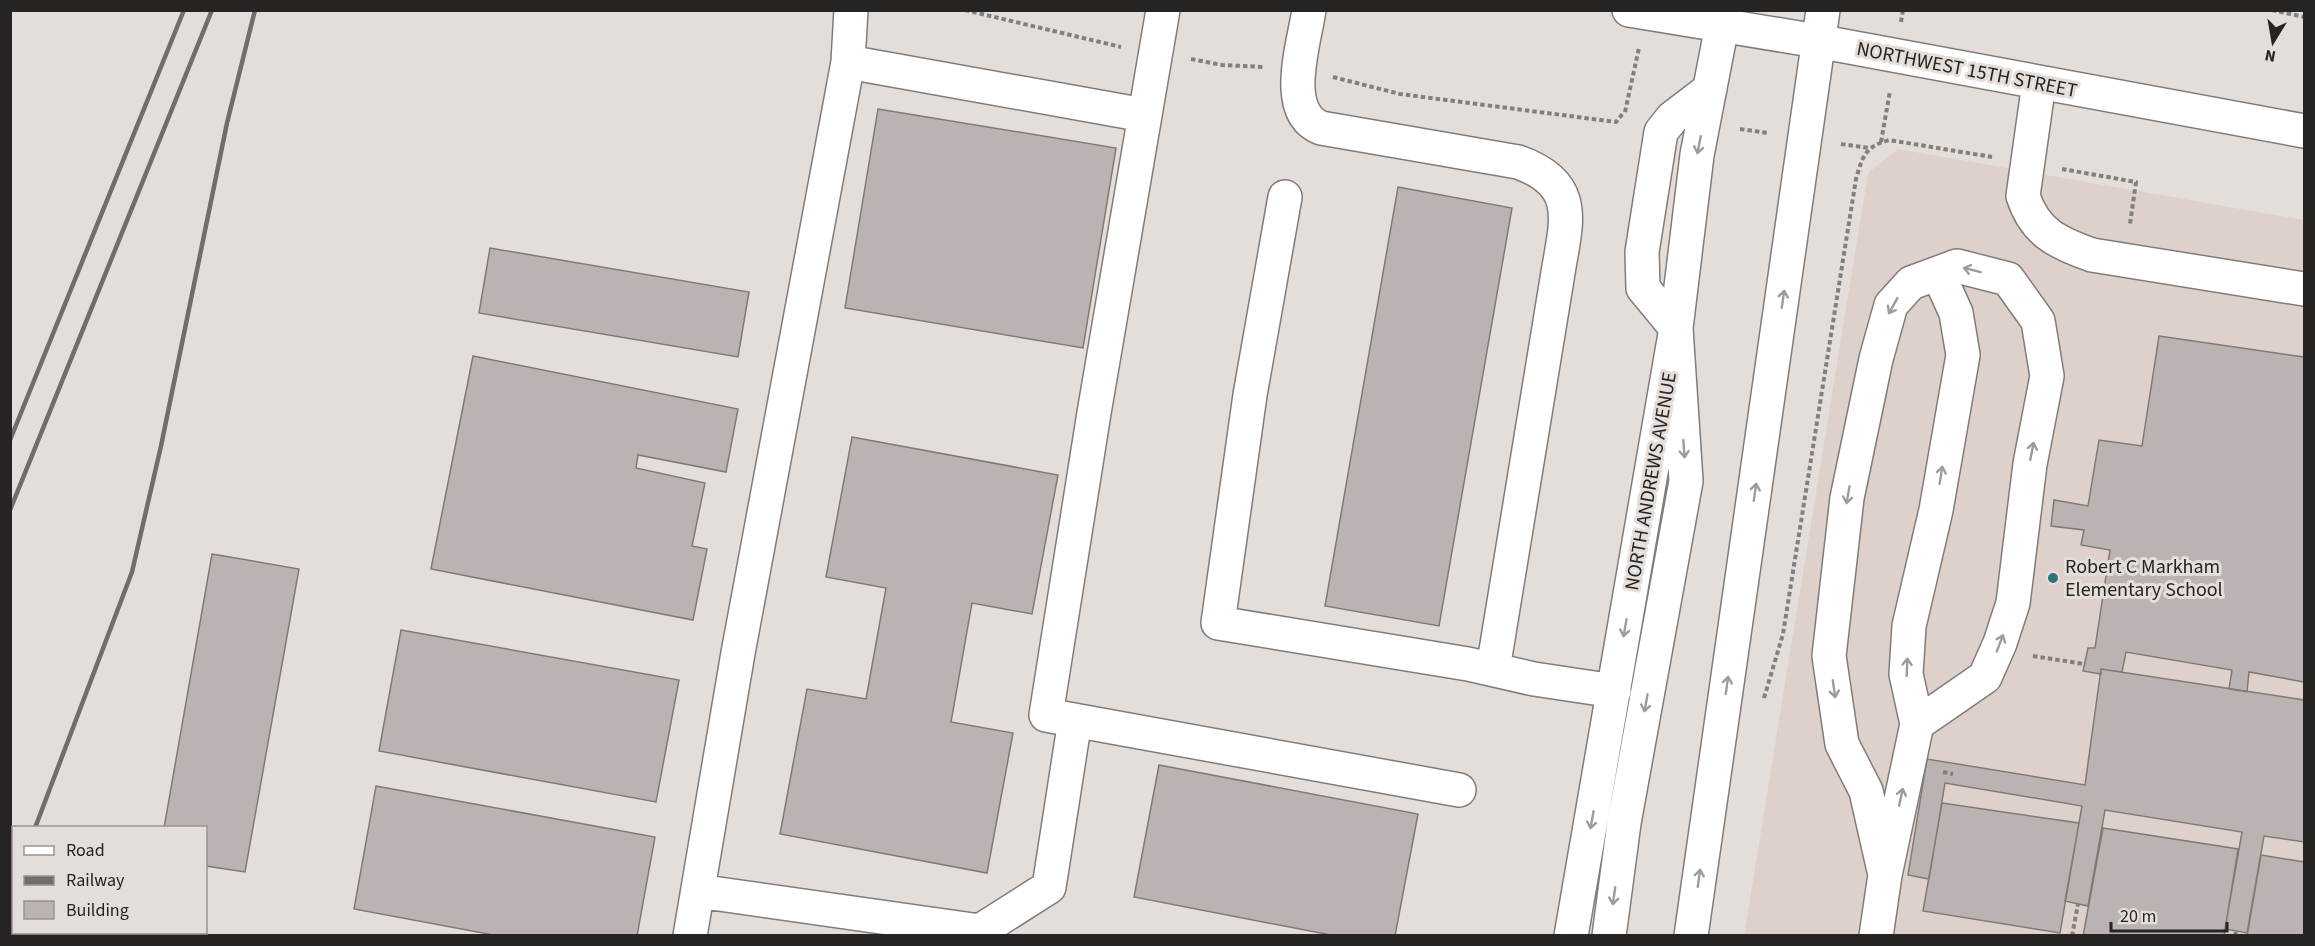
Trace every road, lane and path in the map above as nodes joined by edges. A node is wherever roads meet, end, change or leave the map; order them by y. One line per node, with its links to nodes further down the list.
1 (851, 10): 9 (street)
2 (1162, 10): 12 (street)
3 (1309, 10): 20 (street)
4 (1629, 10): 7 (street, NORTHWEST 15TH STREET)
5 (2272, 10): 6 (path)
6 (2304, 17)
7 (1724, 18): 8 (street, NORTHWEST 15TH STREET); 11 (street, NORTH ANDREWS AVENUE)
8 (1820, 26): 10 (street, NORTHWEST 15TH STREET); 31 (street, one-way to 8)
9 (848, 62): 12 (street); 26 (street)
10 (2039, 83): 13 (street, NORTHWEST 15TH STREET); 16 (street)
11 (1710, 89): 17 (street, NORTH ANDREWS AVENUE, one-way to 17); 17 (street)
12 (1144, 116): 22 (street)
13 (2304, 131)
14 (1285, 197): 20 (street)
15 (1938, 273): 23 (street, one-way to 15); 23 (street, one-way to 15); 25 (street, one-way to 25)
16 (2304, 289)
17 (1676, 328): 21 (street, NORTH ANDREWS AVENUE, one-way to 21); 30 (street, one-way to 30)
18 (2023, 654): 19 (path)
19 (2084, 664)
20 (1493, 669): 21 (street)
21 (1614, 691): 29 (street, NORTH ANDREWS AVENUE, one-way to 29)
22 (1075, 720): 24 (street); 26 (street)
23 (1917, 724): 25 (street, one-way to 23)
24 (1459, 790)
25 (1885, 875): 32 (street)
26 (698, 891): 28 (street)
27 (2078, 904): 33 (path)
28 (690, 936)
29 (1571, 936)
30 (1609, 936)
31 (1690, 936)
32 (1875, 936)
33 (2072, 936)

